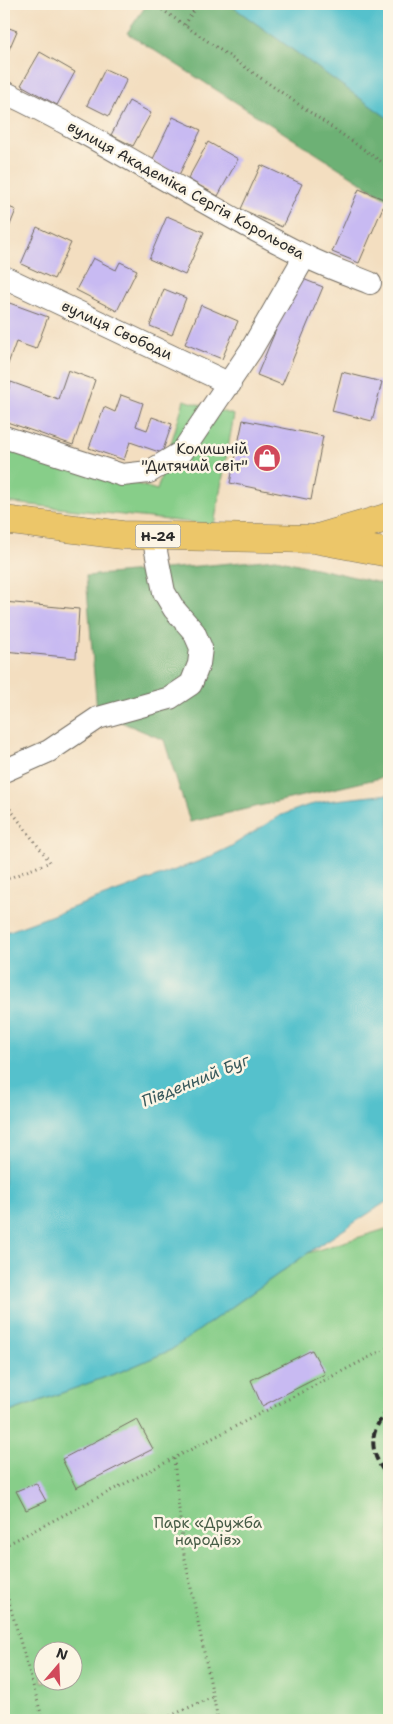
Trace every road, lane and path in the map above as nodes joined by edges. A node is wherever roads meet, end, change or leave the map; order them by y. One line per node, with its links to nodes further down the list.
1 (154, 4): 3 (path)
2 (197, 4): 3 (path)
3 (185, 25): 5 (path)
4 (4, 92): 6 (street, вулиця Академіка Сергія Корольова)
5 (389, 167)
6 (305, 256): 8 (street, вулиця Академіка Сергія Корольова); 9 (street)
7 (4, 277): 9 (street, вулиця Свободи)
8 (370, 283)
9 (230, 384): 10 (street)
10 (4, 437)
11 (389, 517): 14 (main road, Н-24)
12 (4, 520): 13 (main road, Н-24)
13 (153, 536): 14 (main road, Н-24); 16 (street)
14 (314, 539): 15 (main road, Н-24)
15 (389, 553)
16 (4, 771)
17 (4, 801): 18 (path)
18 (4, 880)
19 (389, 1347): 20 (path)
20 (174, 1459): 21 (path); 23 (path)
21 (4, 1546)
22 (4, 1585): 24 (path)
23 (213, 1697): 25 (path); 26 (path)
24 (43, 1720)
25 (161, 1720)
26 (218, 1720)

